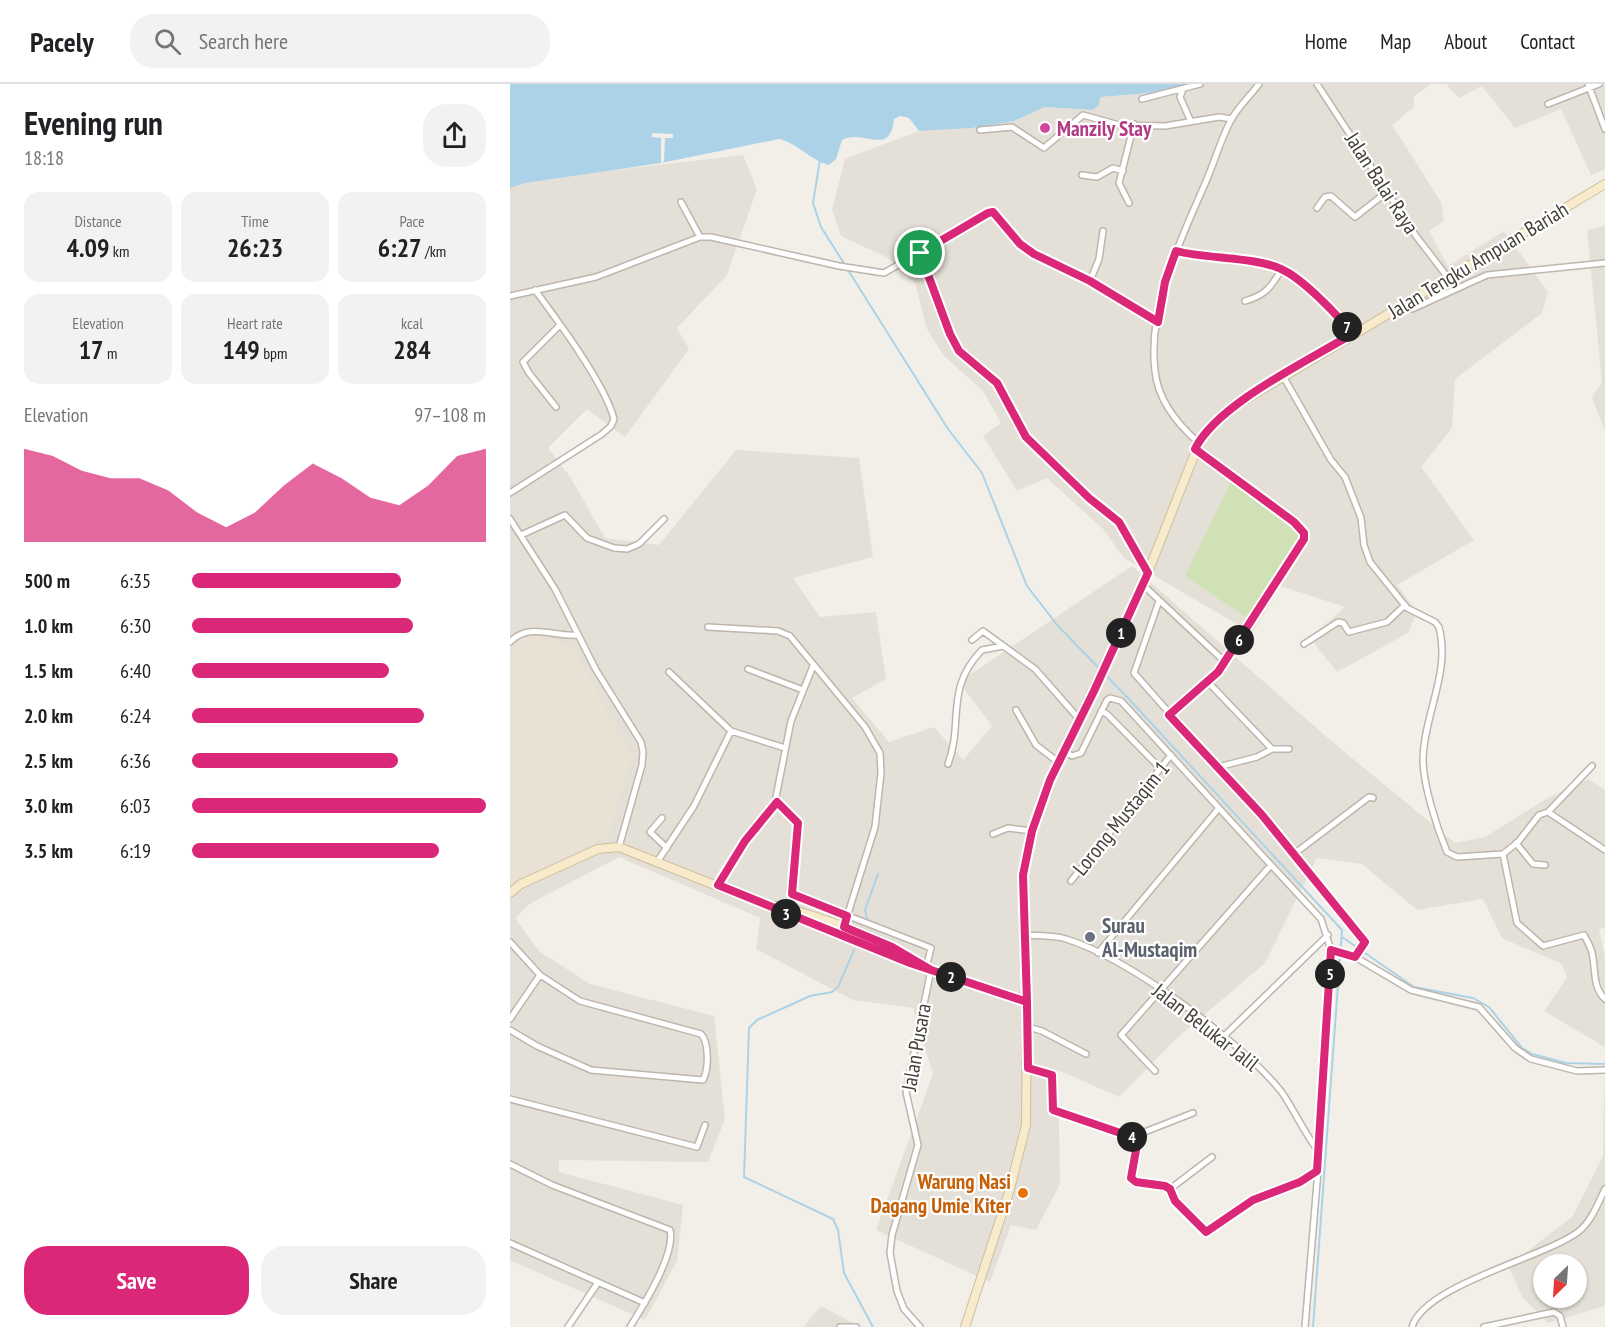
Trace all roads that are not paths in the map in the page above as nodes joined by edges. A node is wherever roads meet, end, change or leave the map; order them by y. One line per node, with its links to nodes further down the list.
1 (1200, 84): 6 (street)
2 (1258, 84): 9 (street)
3 (1317, 84): 17 (street, Jalan Balai Raya)
4 (1599, 84): 5 (street)
5 (1589, 86): 8 (street); 12 (street)
6 (1183, 89): 7 (street); 10 (street)
7 (1142, 99)
8 (1548, 104)
9 (1232, 119): 10 (street); 23 (street)
10 (1191, 122): 11 (street)
11 (1134, 124): 13 (street); 14 (street)
12 (1605, 129)
13 (980, 130)
14 (1123, 171): 15 (street); 19 (street)
15 (1082, 175)
16 (1605, 183): 27 (main road, Jalan Tengku Ampuan Bariah)
17 (1387, 192): 20 (street); 27 (street, Jalan Balai Raya)
18 (681, 202): 22 (street)
19 (1129, 203)
20 (1317, 208)
21 (1103, 231): 28 (street)
22 (700, 237): 24 (street); 29 (street)
23 (1176, 251): 26 (street); 33 (street)
24 (920, 253): 28 (street); 43 (street)
25 (1605, 263): 32 (street)
26 (1282, 269): 31 (street); 35 (street)
27 (1449, 279): 32 (main road, Jalan Tengku Ampuan Bariah)
28 (1090, 281): 33 (street)
29 (535, 290): 30 (street); 34 (street)
30 (510, 296)
31 (1245, 301)
32 (1401, 308): 35 (main road, Jalan Tengku Ampuan Bariah)
33 (1158, 322): 38 (street)
34 (560, 325): 37 (street); 39 (street)
35 (1352, 334): 36 (main road, Jalan Tengku Ampuan Bariah)
36 (1283, 376): 38 (main road, Jalan Tengku Ampuan Bariah); 46 (street)
37 (556, 407)
38 (1197, 446): 43 (main road, Jalan Tengku Ampuan Bariah); 53 (street)
39 (510, 493)
40 (510, 519): 42 (street)
41 (664, 519): 42 (street)
42 (521, 535): 48 (street)
43 (1148, 573): 44 (main road, Jalan Tengku Ampuan Bariah)
44 (1143, 585): 45 (street); 62 (main road, Jalan Tengku Ampuan Bariah)
45 (1159, 601): 53 (street); 61 (street)
46 (1405, 605): 51 (street); 86 (street)
47 (708, 627): 54 (street)
48 (577, 635): 50 (street); 82 (street)
49 (972, 640): 52 (street)
50 (510, 642)
51 (1304, 644)
52 (1003, 646): 62 (street); 70 (street)
53 (1225, 662): 57 (street)
54 (813, 666): 58 (street); 94 (street)
55 (748, 669): 58 (street)
56 (669, 672): 63 (street)
57 (1208, 682): 61 (street); 66 (street)
58 (803, 690): 64 (street)
59 (1016, 710): 69 (street)
60 (1101, 711): 67 (street); 68 (street); 73 (street)
61 (1169, 715): 72 (street)
62 (1080, 720): 67 (main road, Jalan Tengku Ampuan Bariah)
63 (731, 731): 64 (street); 83 (street)
64 (785, 748): 75 (street)
65 (1289, 749): 66 (street)
66 (1272, 750): 72 (street)
67 (1064, 751): 69 (main road, Jalan Tengku Ampuan Bariah)
68 (1171, 755): 73 (street, Lorong Mustaqim 1); 76 (street)
69 (1058, 762): 79 (main road, Jalan Tengku Ampuan Bariah)
70 (948, 764)
71 (1592, 766): 77 (street)
72 (1218, 767): 85 (street)
73 (1160, 768): 90 (street, Lorong Mustaqim 1)
74 (1373, 798): 85 (street)
75 (777, 802): 91 (street); 94 (street)
76 (1219, 808): 88 (street); 101 (street)
77 (1548, 812): 81 (street); 84 (street)
78 (662, 818): 83 (street)
79 (1032, 831): 80 (street); 96 (main road, Jalan Tengku Ampuan Bariah)
80 (993, 834)
81 (1516, 843): 86 (street); 89 (street)
82 (619, 847): 87 (main road); 92 (main road)
83 (667, 848): 87 (street)
84 (1605, 850)
85 (1294, 854): 102 (street)
86 (1503, 854): 107 (street)
87 (657, 862): 91 (main road)
88 (1271, 865): 97 (street); 106 (street)
89 (1545, 865)
90 (1071, 880)
91 (718, 885): 93 (main road)
92 (510, 893)
93 (773, 906): 95 (main road); 98 (main road)
94 (847, 916): 95 (street); 104 (street, Jalan Pusara)
95 (844, 927): 98 (street); 103 (main road)
96 (1026, 935): 101 (street, Jalan Belukar Jalil); 108 (main road, Jalan Tengku Ampuan Bariah)
97 (1329, 935): 100 (street); 112 (street)
98 (841, 936): 103 (main road)
99 (510, 942): 105 (street)
100 (1333, 951): 102 (street); 121 (street)
101 (1098, 952): 106 (street, Jalan Belukar Jalil)
102 (1356, 955): 115 (street)
103 (917, 964): 104 (main road)
104 (929, 969): 108 (main road); 134 (street, Jalan Pusara)
105 (540, 975): 109 (street); 111 (street)
106 (1162, 990): 112 (street, Jalan Belukar Jalil); 116 (street)
107 (1605, 999)
108 (1027, 1002): 110 (main road, Jalan Tengku Ampuan Bariah)
109 (510, 1019)
110 (1028, 1027): 113 (street); 114 (main road, Jalan Tengku Ampuan Bariah)
111 (510, 1030)
112 (1223, 1037): 121 (street, Jalan Belukar Jalil)
113 (1086, 1054)
114 (1028, 1068): 120 (street); 135 (main road, Jalan Tengku Ampuan Bariah)
115 (1605, 1070)
116 (1155, 1071)
117 (510, 1099): 119 (street)
118 (1193, 1113): 120 (street)
119 (705, 1125)
120 (1138, 1139): 125 (street)
121 (1319, 1151): 124 (street)
122 (1212, 1157): 125 (street)
123 (510, 1164): 129 (street)
124 (1317, 1171): 125 (street); 136 (street)
125 (1170, 1189)
126 (1605, 1189): 137 (street)
127 (510, 1243): 128 (street)
128 (597, 1284): 129 (street); 130 (street)
129 (645, 1303): 131 (street)
130 (568, 1327)
131 (630, 1327)
132 (840, 1327): 133 (street)
133 (856, 1327)
134 (920, 1327)
135 (965, 1327)
136 (1305, 1327)
137 (1412, 1327)
138 (1484, 1327): 139 (street)
139 (1563, 1327)

